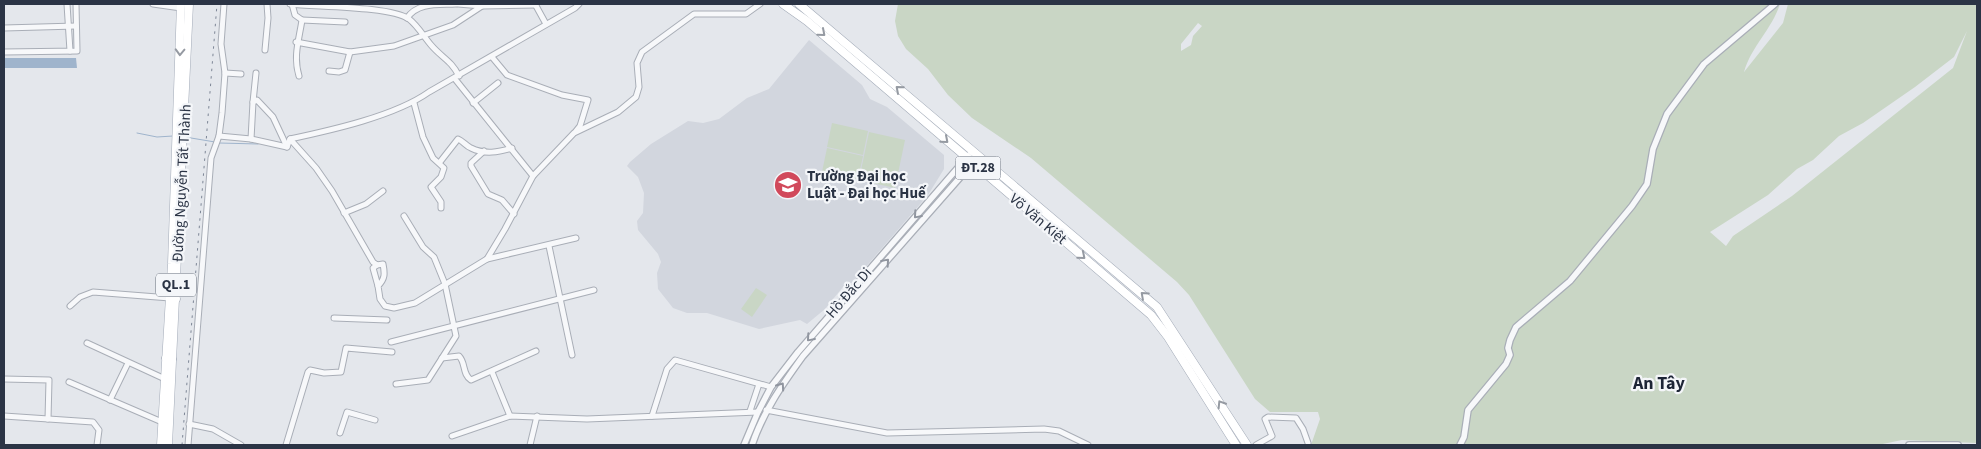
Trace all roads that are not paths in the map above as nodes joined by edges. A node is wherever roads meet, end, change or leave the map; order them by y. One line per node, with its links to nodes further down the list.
1 (67, 4): 21 (street)
2 (76, 4): 22 (street)
3 (153, 4): 15 (street)
4 (189, 4): 42 (main road, Đường Nguyễn Tất Thành / QL.1)
5 (224, 4): 32 (street)
6 (267, 4): 26 (street)
7 (291, 4): 17 (street); 18 (street)
8 (457, 4): 16 (street); 17 (street)
9 (535, 4): 16 (street); 20 (street)
10 (579, 4): 20 (street)
11 (760, 4): 43 (street)
12 (783, 4): 37 (main road, Võ Văn Kiệt / ĐT.28, one-way to 37)
13 (799, 4): 37 (main road, Võ Văn Kiệt / ĐT.28)
14 (1775, 4): 117 (street)
15 (181, 6): 42 (main road, Đường Nguyễn Tất Thành / QL.1, one-way to 42)
16 (482, 6): 24 (street)
17 (407, 18): 24 (street)
18 (302, 20): 19 (street); 25 (street)
19 (345, 22)
20 (546, 24): 30 (street)
21 (68, 26): 22 (street); 23 (street); 27 (street)
22 (76, 26): 27 (street)
23 (4, 28)
24 (424, 35): 29 (street); 36 (street)
25 (296, 42): 29 (street); 35 (street)
26 (265, 50)
27 (70, 51): 28 (street)
28 (4, 52)
29 (350, 52): 31 (street)
30 (492, 57): 36 (street); 43 (street)
31 (329, 71)
32 (225, 73): 34 (street); 44 (street)
33 (256, 73): 39 (street)
34 (241, 74)
35 (299, 76)
36 (457, 78): 40 (street); 41 (street)
37 (882, 79): 50 (main road, Võ Văn Kiệt / ĐT.28, one-way to 37); 51 (main road, Võ Văn Kiệt / ĐT.28, one-way to 51)
38 (498, 83): 41 (street)
39 (253, 102): 45 (street); 47 (street)
40 (414, 103): 46 (street); 52 (street)
41 (473, 103): 48 (street)
42 (181, 130): 67 (main road, Đường Nguyễn Tất Thành / QL.1)
43 (574, 134): 53 (street)
44 (218, 136): 45 (street); 100 (street)
45 (251, 139): 47 (street)
46 (290, 139): 47 (street); 56 (street)
47 (287, 147)
48 (512, 148): 49 (street); 53 (street)
49 (484, 152): 52 (street); 57 (street)
50 (975, 154): 51 (street, Hồ Đắc Di); 72 (main road, Võ Văn Kiệt / ĐT.28, one-way to 50)
51 (969, 161): 73 (main road, Võ Văn Kiệt / ĐT.28, one-way to 73); 88 (street, Hồ Đắc Di, one-way to 88); 90 (street, Hồ Đắc Di, one-way to 51)
52 (440, 162): 55 (street)
53 (533, 176): 57 (street)
54 (382, 191): 56 (street)
55 (441, 208)
56 (344, 213): 62 (street)
57 (514, 214): 61 (street)
58 (404, 216): 63 (street)
59 (576, 238): 60 (street)
60 (549, 246): 61 (street); 66 (street)
61 (487, 259): 63 (street)
62 (377, 265): 64 (street); 64 (street)
63 (445, 284): 64 (street); 71 (street)
64 (378, 286)
65 (594, 290): 66 (street)
66 (560, 297): 71 (street); 78 (street)
67 (173, 299): 68 (street); 80 (main road, Đường Nguyễn Tất Thành / QL.1)
68 (70, 306)
69 (334, 318): 70 (street)
70 (387, 320)
71 (455, 326): 74 (street); 79 (street)
72 (1175, 332): 73 (main road); 115 (main road, Võ Văn Kiệt / ĐT.28, one-way to 72)
73 (1168, 337): 114 (main road, Võ Văn Kiệt / ĐT.28)
74 (391, 342)
75 (87, 343): 81 (street)
76 (536, 351): 82 (street)
77 (392, 352): 109 (street)
78 (572, 355)
79 (442, 358): 82 (street); 86 (street)
80 (169, 359): 84 (main road, Đường Nguyễn Tất Thành / QL.1); 99 (main road, Đường Nguyễn Tất Thành / QL.1)
81 (128, 363): 84 (street); 89 (street)
82 (492, 372): 94 (street)
83 (4, 379): 97 (street)
84 (165, 379): 99 (main road, Đường Nguyễn Tất Thành / QL.1)
85 (69, 382): 89 (street)
86 (396, 384)
87 (759, 384): 88 (street); 91 (street); 96 (street)
88 (771, 388): 92 (street, Hồ Đắc Di)
89 (110, 400): 99 (street)
90 (766, 410): 112 (street, Hồ Đắc Di); 113 (street)
91 (750, 411): 92 (street); 96 (street)
92 (758, 412): 111 (street, Hồ Đắc Di)
93 (4, 416): 97 (street)
94 (510, 416): 95 (street); 102 (street)
95 (536, 416): 96 (street); 110 (street)
96 (652, 416)
97 (48, 419): 104 (street)
98 (375, 420): 101 (street)
99 (165, 422): 105 (main road, QL.1); 106 (main road, QL.1)
100 (189, 424): 107 (street); 108 (street)
101 (340, 433)
102 (452, 436)
103 (1308, 443): 116 (street)
104 (97, 445)
105 (161, 445)
106 (168, 445)
107 (188, 445)
108 (241, 445)
109 (286, 445)
110 (530, 445)
111 (744, 445)
112 (752, 445)
113 (1088, 445)
114 (1236, 445)
115 (1247, 445)
116 (1256, 445)
117 (1460, 445)
118 (1909, 445): 119 (street)
119 (1958, 445)

